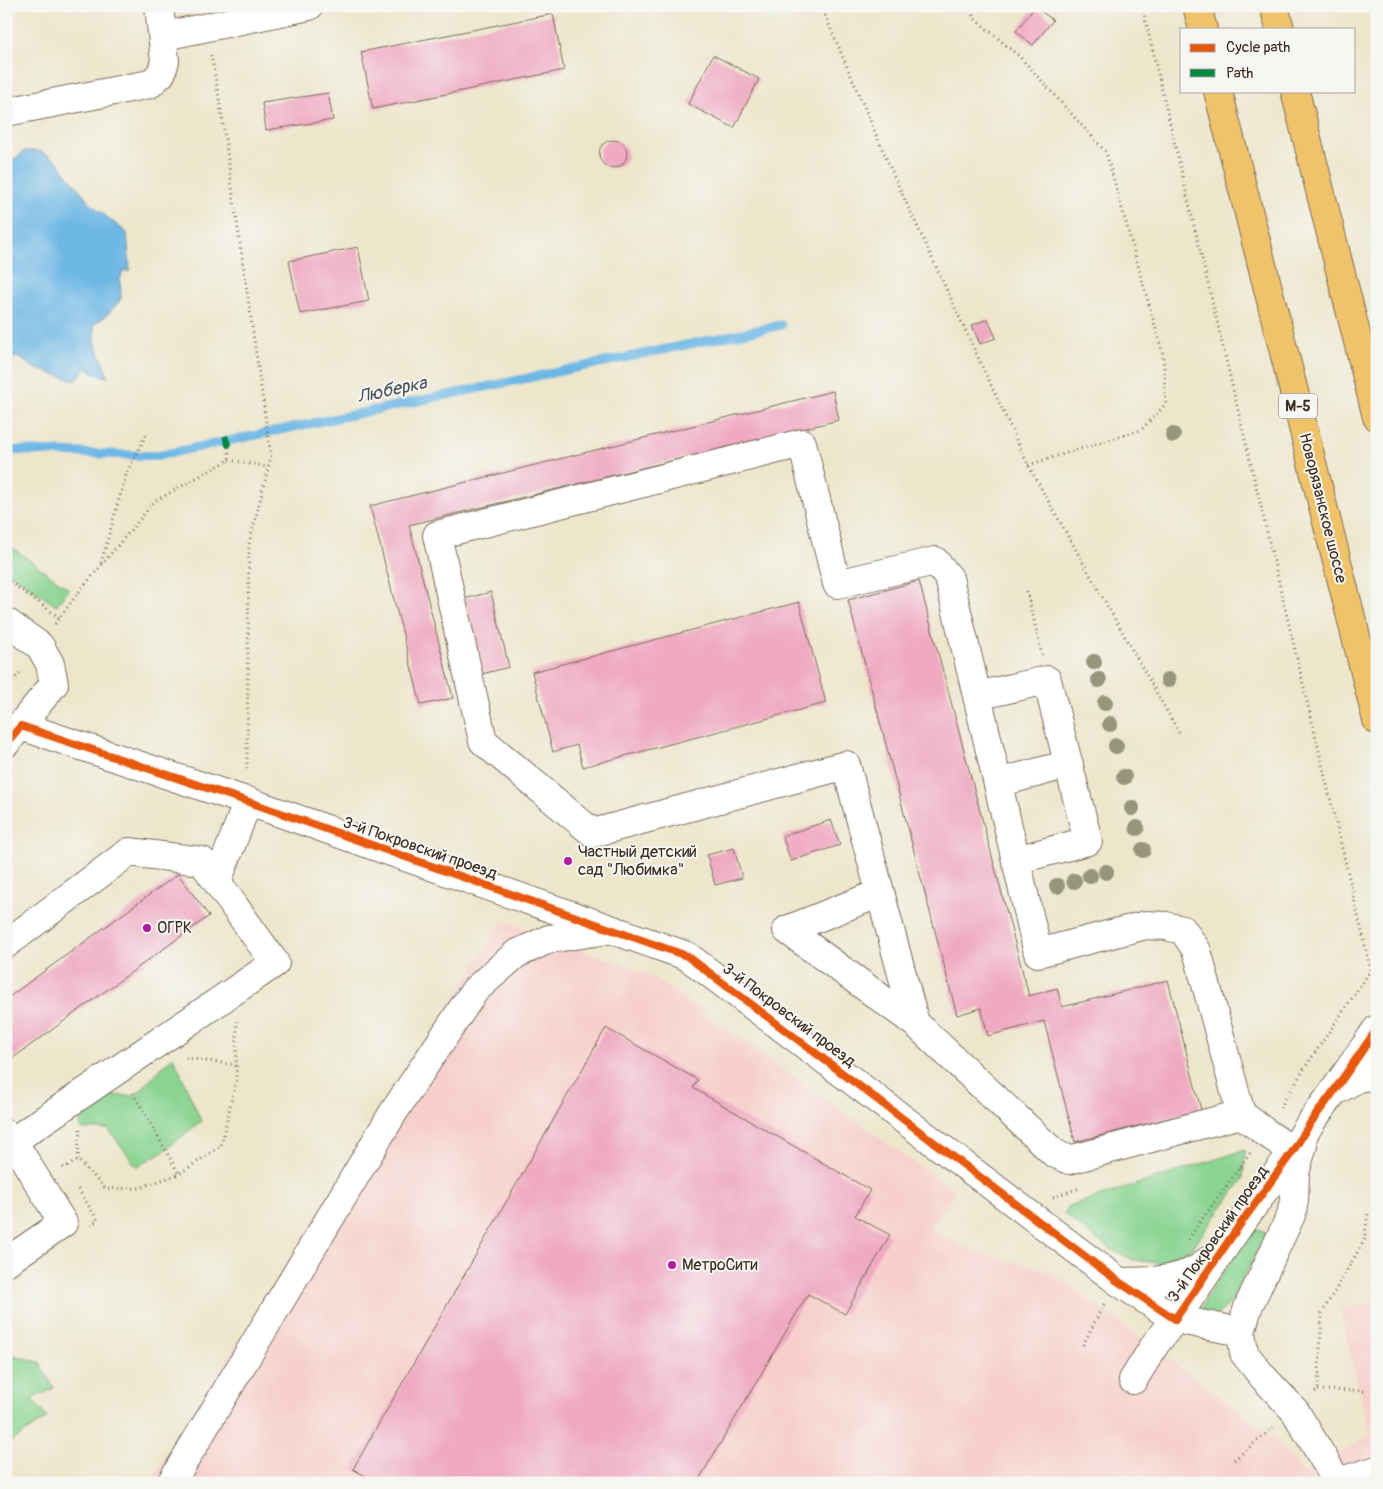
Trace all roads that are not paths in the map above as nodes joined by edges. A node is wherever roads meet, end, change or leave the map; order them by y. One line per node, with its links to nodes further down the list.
1 (159, 6): 7 (street)
2 (309, 6): 7 (street)
3 (1197, 6): 5 (highway)
4 (1274, 6): 6 (highway)
5 (1203, 28)
6 (1280, 28)
7 (164, 36): 10 (street)
8 (1218, 92): 14 (highway, Новорязанское шоссе / М-5)
9 (1296, 92): 11 (highway)
10 (6, 112)
11 (1377, 417)
12 (6, 622): 15 (street)
13 (977, 696): 16 (street); 17 (street); 21 (street)
14 (1377, 720)
15 (13, 734): 18 (street, 3-й Покровский проезд)
16 (1069, 764): 17 (street); 19 (street)
17 (998, 783): 19 (street)
18 (252, 803): 20 (street); 22 (street, 3-й Покровский проезд)
19 (1016, 860): 28 (street)
20 (216, 882): 23 (street); 30 (street)
21 (880, 893): 24 (street); 24 (street)
22 (612, 930): 36 (street, 3-й Покровский проезд); 42 (street)
23 (6, 944)
24 (915, 1023): 28 (street)
25 (1377, 1029): 27 (street, 3-й Покровский проезд)
26 (1375, 1087): 27 (street, 3-й Покровский проезд)
27 (1334, 1092): 29 (street, 3-й Покровский проезд)
28 (1241, 1114): 31 (street)
29 (1311, 1122): 31 (street, 3-й Покровский проезд); 33 (street)
30 (10, 1138): 35 (street)
31 (1294, 1151): 32 (street, 3-й Покровский проезд)
32 (1241, 1223): 33 (street); 34 (street, 3-й Покровский проезд)
33 (1285, 1229): 38 (street)
34 (1224, 1249): 36 (street, 3-й Покровский проезд); 37 (street, 3-й Покровский проезд)
35 (6, 1262)
36 (1119, 1282): 37 (street, 3-й Покровский проезд)
37 (1175, 1319): 38 (street); 39 (street)
38 (1241, 1332): 41 (street)
39 (1133, 1380)
40 (1377, 1470): 41 (street)
41 (1338, 1482)
42 (171, 1483)

